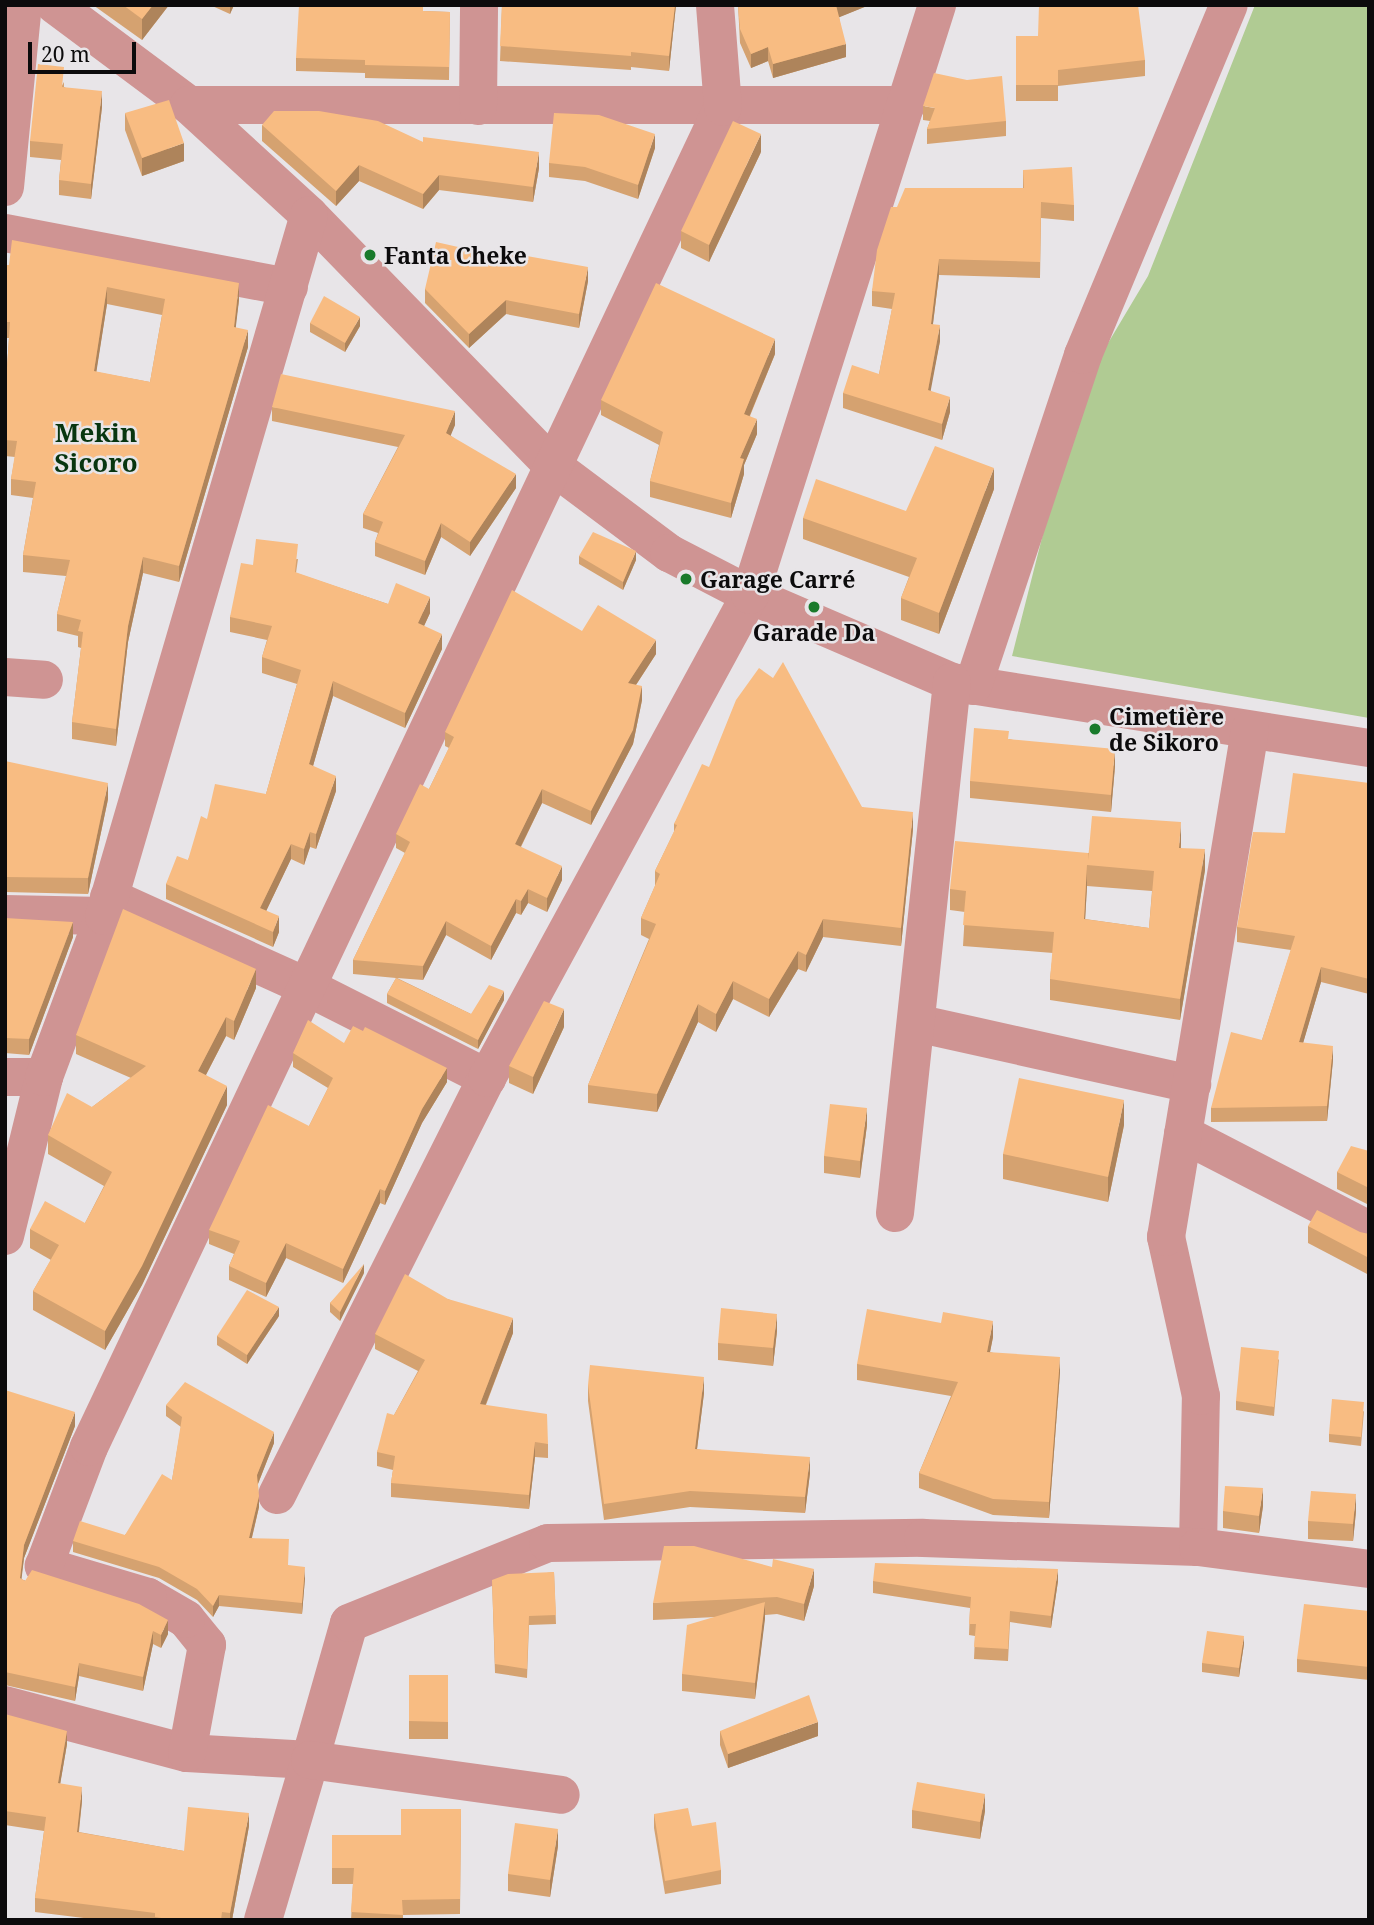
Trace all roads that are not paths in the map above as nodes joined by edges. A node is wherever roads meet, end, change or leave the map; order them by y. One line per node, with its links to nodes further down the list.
1 (23, 5): 12 (street)
2 (55, 5): 7 (street)
3 (479, 5): 10 (street)
4 (715, 5): 11 (street)
5 (937, 5): 9 (street)
6 (1229, 5): 20 (street)
7 (97, 18): 8 (street)
8 (189, 105): 10 (street); 13 (street)
9 (906, 105): 11 (street); 17 (street)
10 (478, 106): 11 (street)
11 (723, 107): 16 (street)
12 (5, 187)
13 (309, 215): 15 (street); 16 (street)
14 (5, 233): 15 (street)
15 (289, 287): 23 (street)
16 (554, 467): 17 (street); 25 (street)
17 (750, 595): 20 (street); 29 (street)
18 (5, 677): 19 (street)
19 (44, 680)
20 (963, 684): 21 (street); 26 (street)
21 (1250, 730): 22 (street); 30 (street)
22 (1369, 748)
23 (107, 906): 24 (street); 25 (street); 28 (street)
24 (5, 914)
25 (307, 988): 29 (street); 39 (street)
26 (916, 1023): 30 (street); 32 (street)
27 (5, 1077): 28 (street)
28 (44, 1077): 34 (street)
29 (487, 1078): 35 (street)
30 (1192, 1083): 31 (street)
31 (1183, 1135): 33 (street); 36 (street)
32 (895, 1213)
33 (1369, 1230)
34 (5, 1236)
35 (276, 1495)
36 (1198, 1547): 37 (street); 40 (street)
37 (1369, 1569)
38 (5, 1705): 39 (street)
39 (187, 1753): 40 (street)
40 (310, 1760): 41 (street); 42 (street)
41 (561, 1795)
42 (263, 1920)

